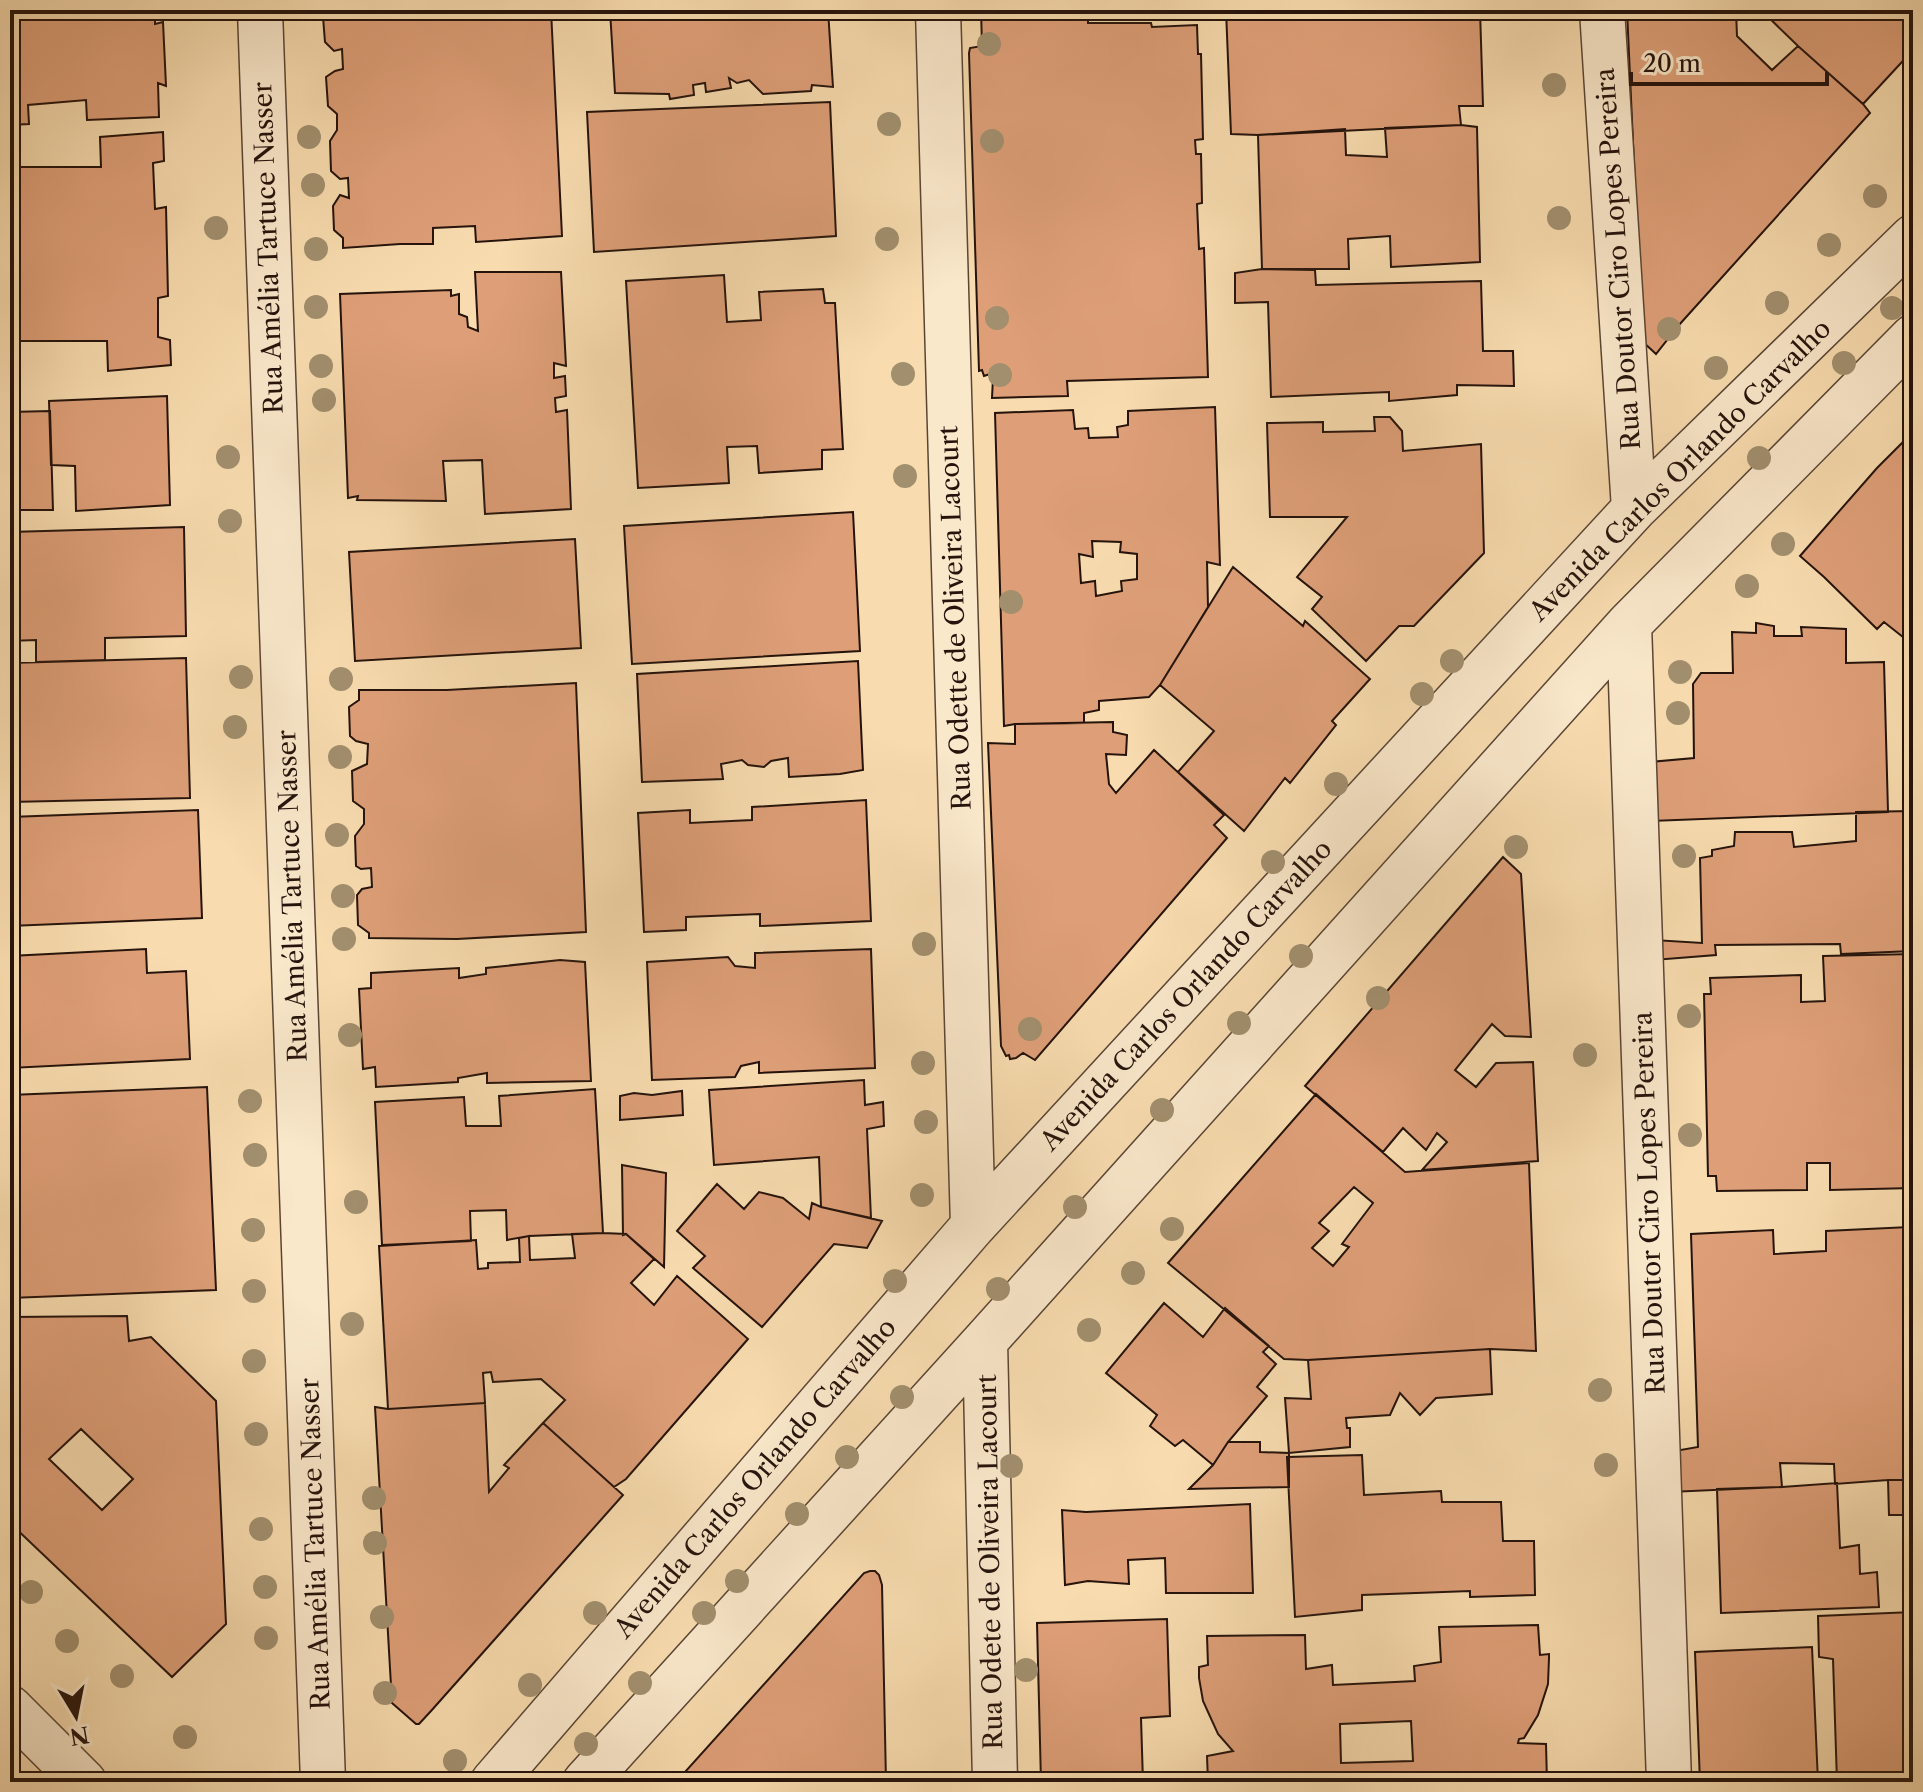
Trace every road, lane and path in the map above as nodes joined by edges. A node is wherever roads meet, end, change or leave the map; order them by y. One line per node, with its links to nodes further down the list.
1 (260, 10): 12 (street, Rua Amélia Tartuce Nasser)
2 (938, 10): 8 (street, Rua Odette de Oliveira Lacourt)
3 (1602, 10): 6 (street, Rua Doutor Ciro Lopes Pereira)
4 (1913, 237): 6 (street, Avenida Carlos Orlando Carvalho)
5 (1913, 337): 7 (street)
6 (1634, 509): 8 (street, Avenida Carlos Orlando Carvalho)
7 (1629, 624): 9 (street); 16 (street, Rua Doutor Ciro Lopes Pereira)
8 (973, 1226): 13 (street, Avenida Carlos Orlando Carvalho)
9 (985, 1341): 14 (street); 15 (street, Rua Odete de Oliveira Lacourt)
10 (10, 1708): 11 (street)
11 (84, 1782)
12 (323, 1782)
13 (493, 1782)
14 (585, 1782)
15 (995, 1782)
16 (1669, 1782)

